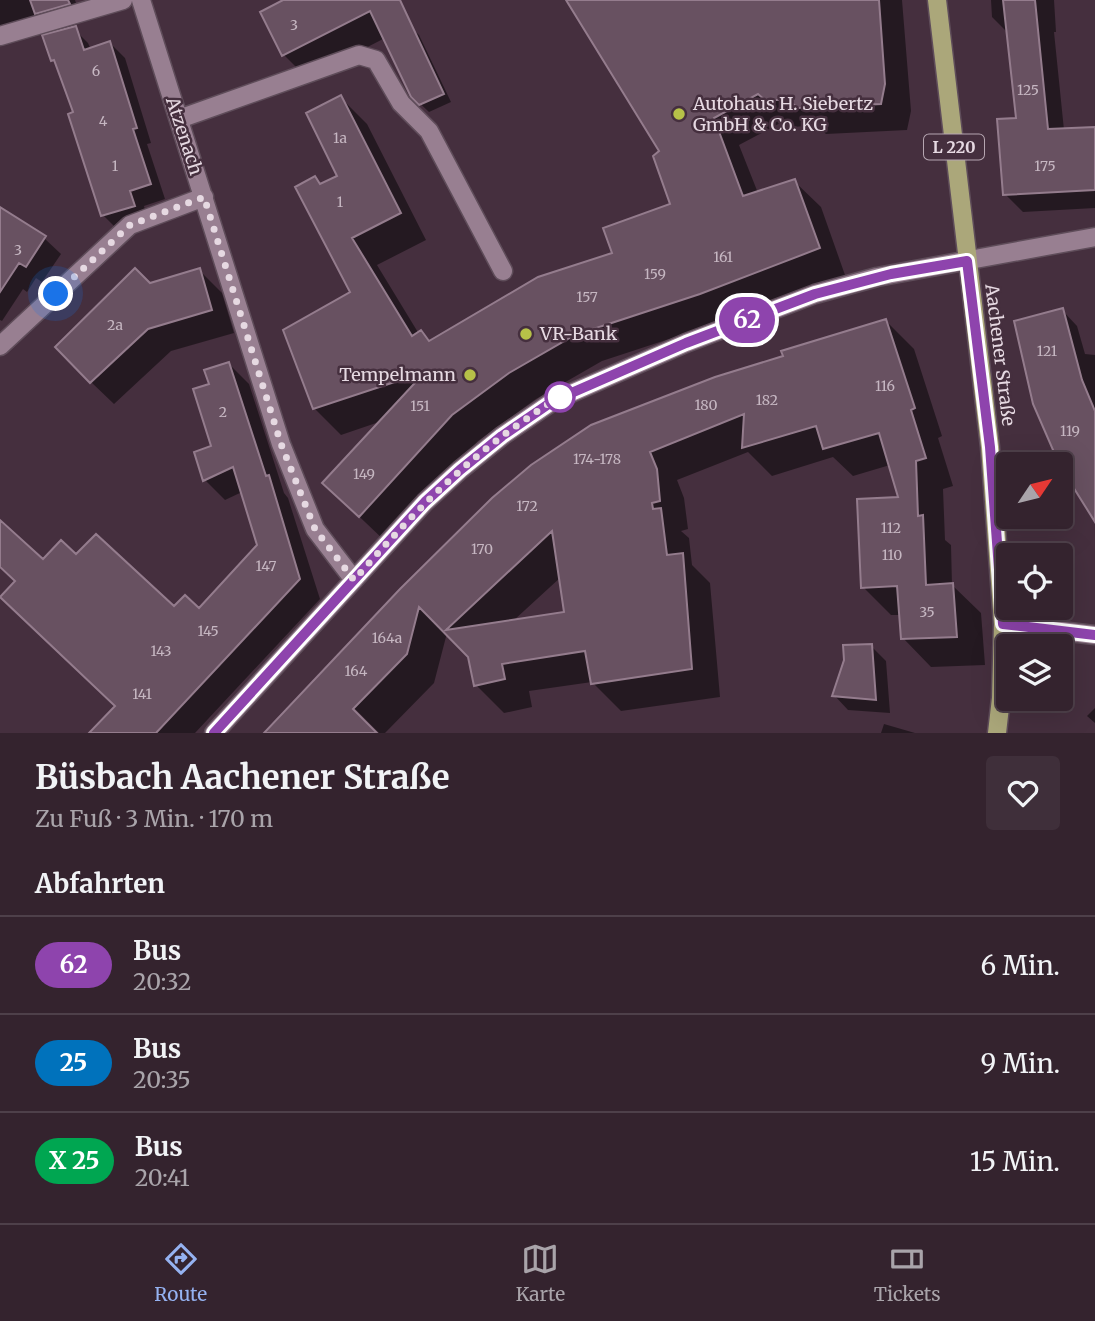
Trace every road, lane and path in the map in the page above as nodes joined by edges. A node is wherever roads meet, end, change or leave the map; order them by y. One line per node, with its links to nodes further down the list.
1 (123, 0): 4 (street)
2 (141, 0): 5 (street, Atzenach)
3 (937, 0): 8 (main road, Aachener Straße / L 220)
4 (0, 36)
5 (179, 119): 6 (street, Atzenach); 9 (street)
6 (204, 197): 10 (street); 11 (street, Atzenach)
7 (1095, 237): 8 (street)
8 (967, 261): 11 (street); 12 (main road, Aachener Straße / L 220)
9 (503, 271)
10 (0, 346)
11 (354, 580): 14 (street)
12 (1003, 624): 13 (street); 15 (main road, L 220)
13 (1095, 635)
14 (214, 733)
15 (997, 733)

